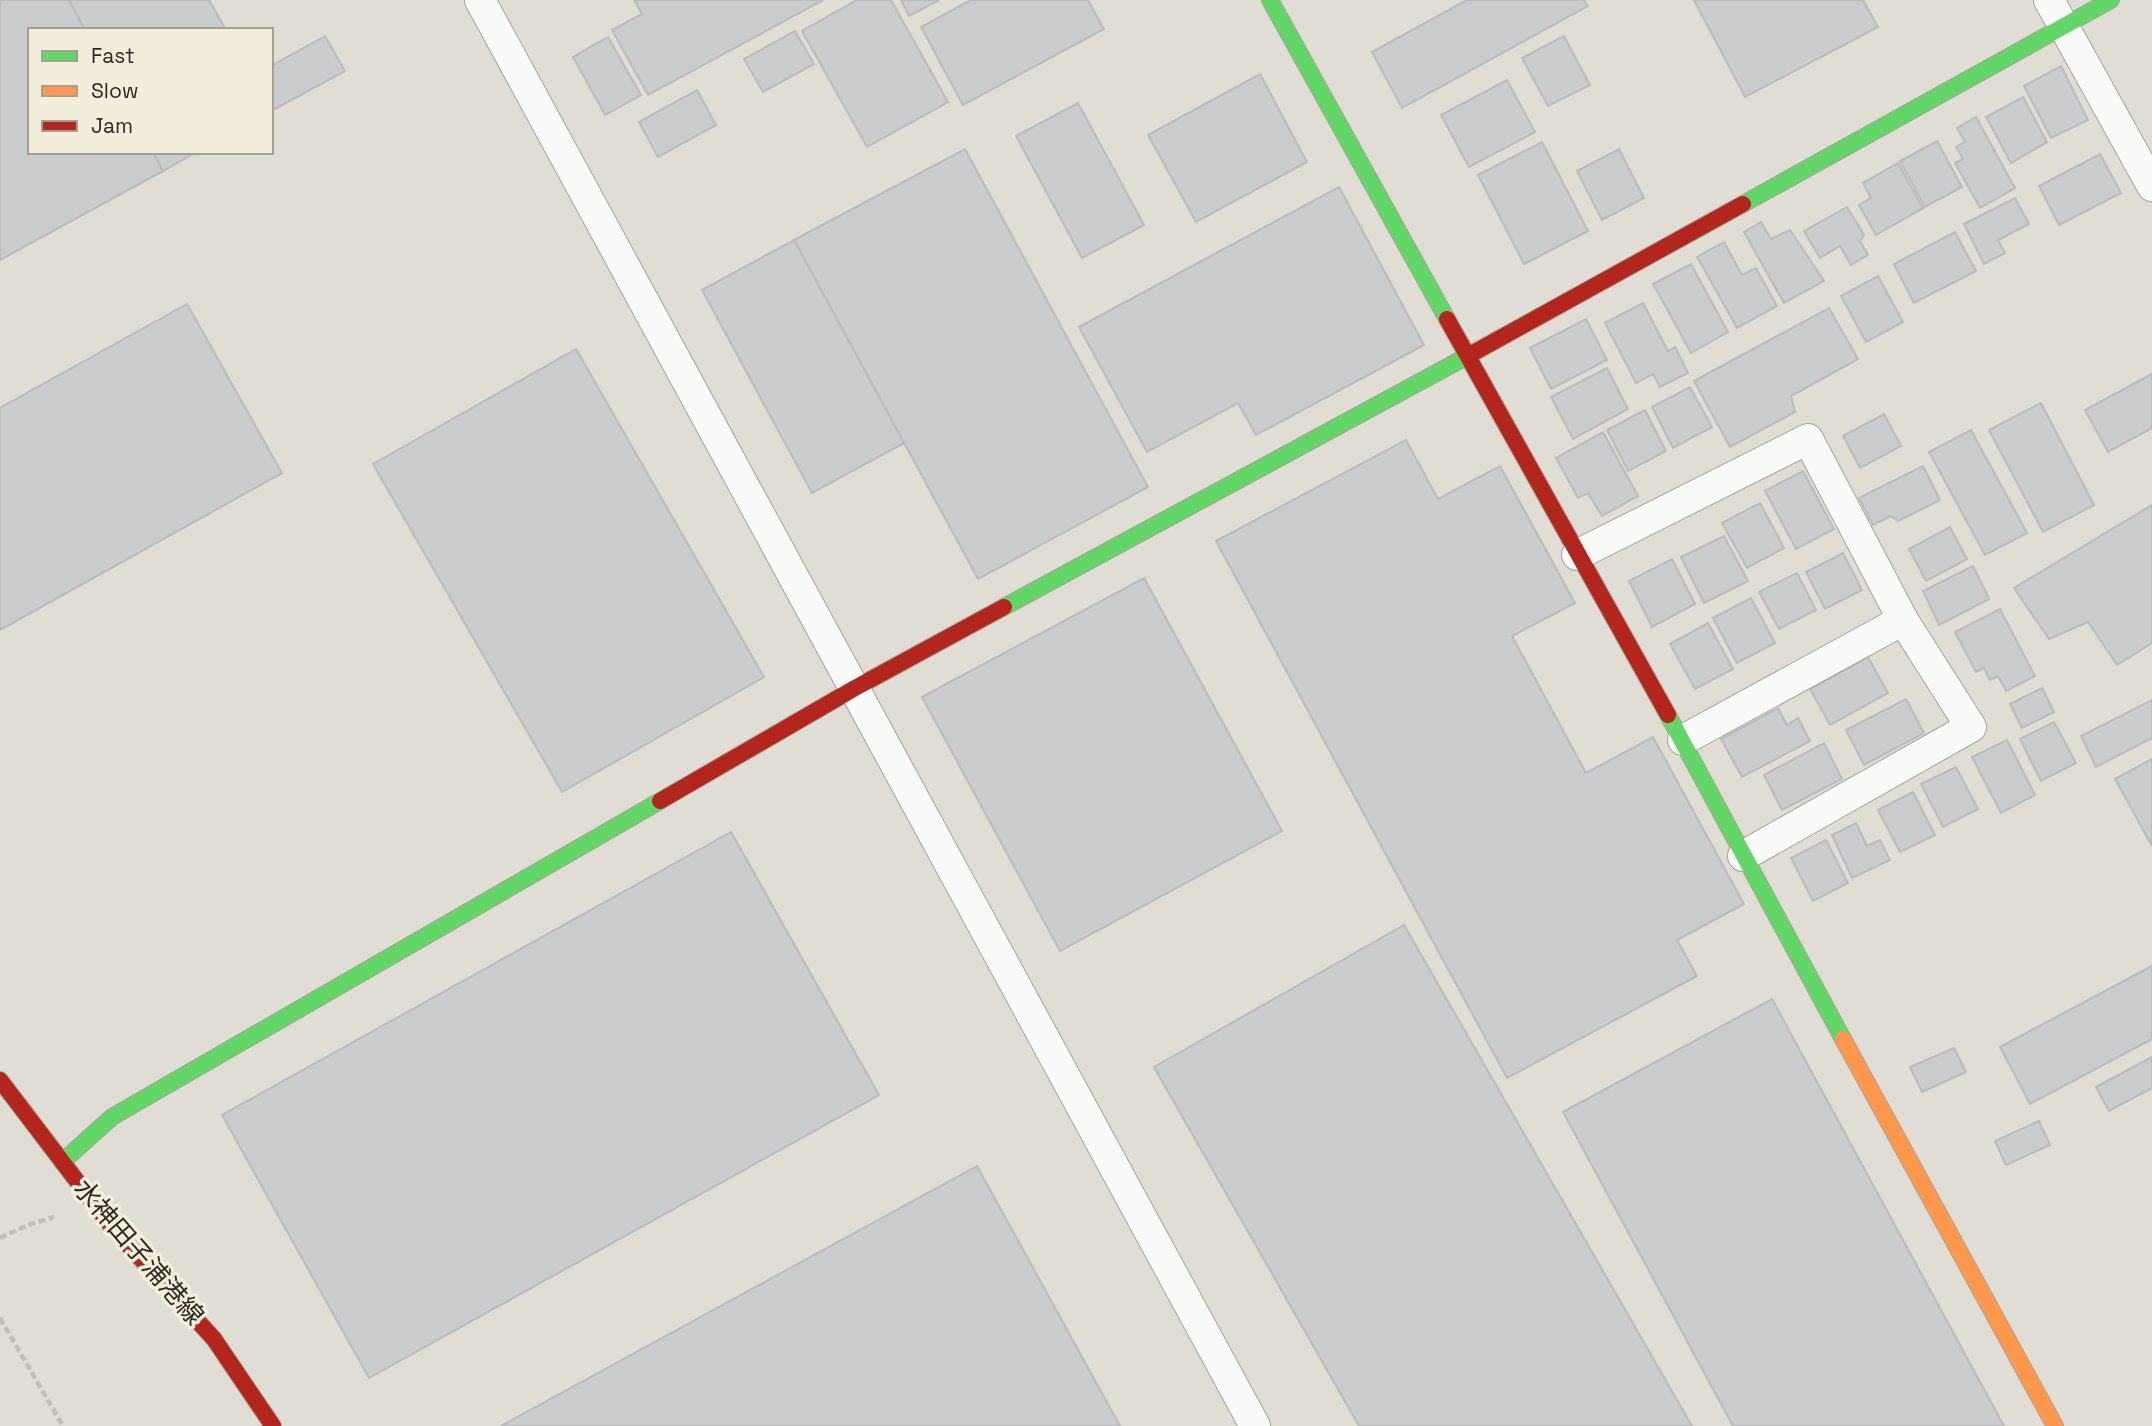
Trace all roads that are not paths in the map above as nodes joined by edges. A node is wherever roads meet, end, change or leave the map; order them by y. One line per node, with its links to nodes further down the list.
1 (480, 0): 10 (street)
2 (1270, 0): 7 (street)
3 (2049, 0): 5 (street)
4 (2111, 0): 5 (street)
5 (2063, 27): 6 (street); 7 (street)
6 (2152, 186)
7 (1468, 356): 8 (street); 10 (street)
8 (1577, 555): 9 (street); 11 (street)
9 (1903, 620): 11 (street); 12 (street)
10 (855, 688): 14 (street); 16 (street)
11 (1683, 740): 12 (street)
12 (1743, 856): 17 (street)
13 (0, 1080): 14 (street, 水神田子浦港線)
14 (62, 1162): 15 (street, 水神田子浦港線)
15 (273, 1426)
16 (1255, 1426)
17 (2055, 1426)

